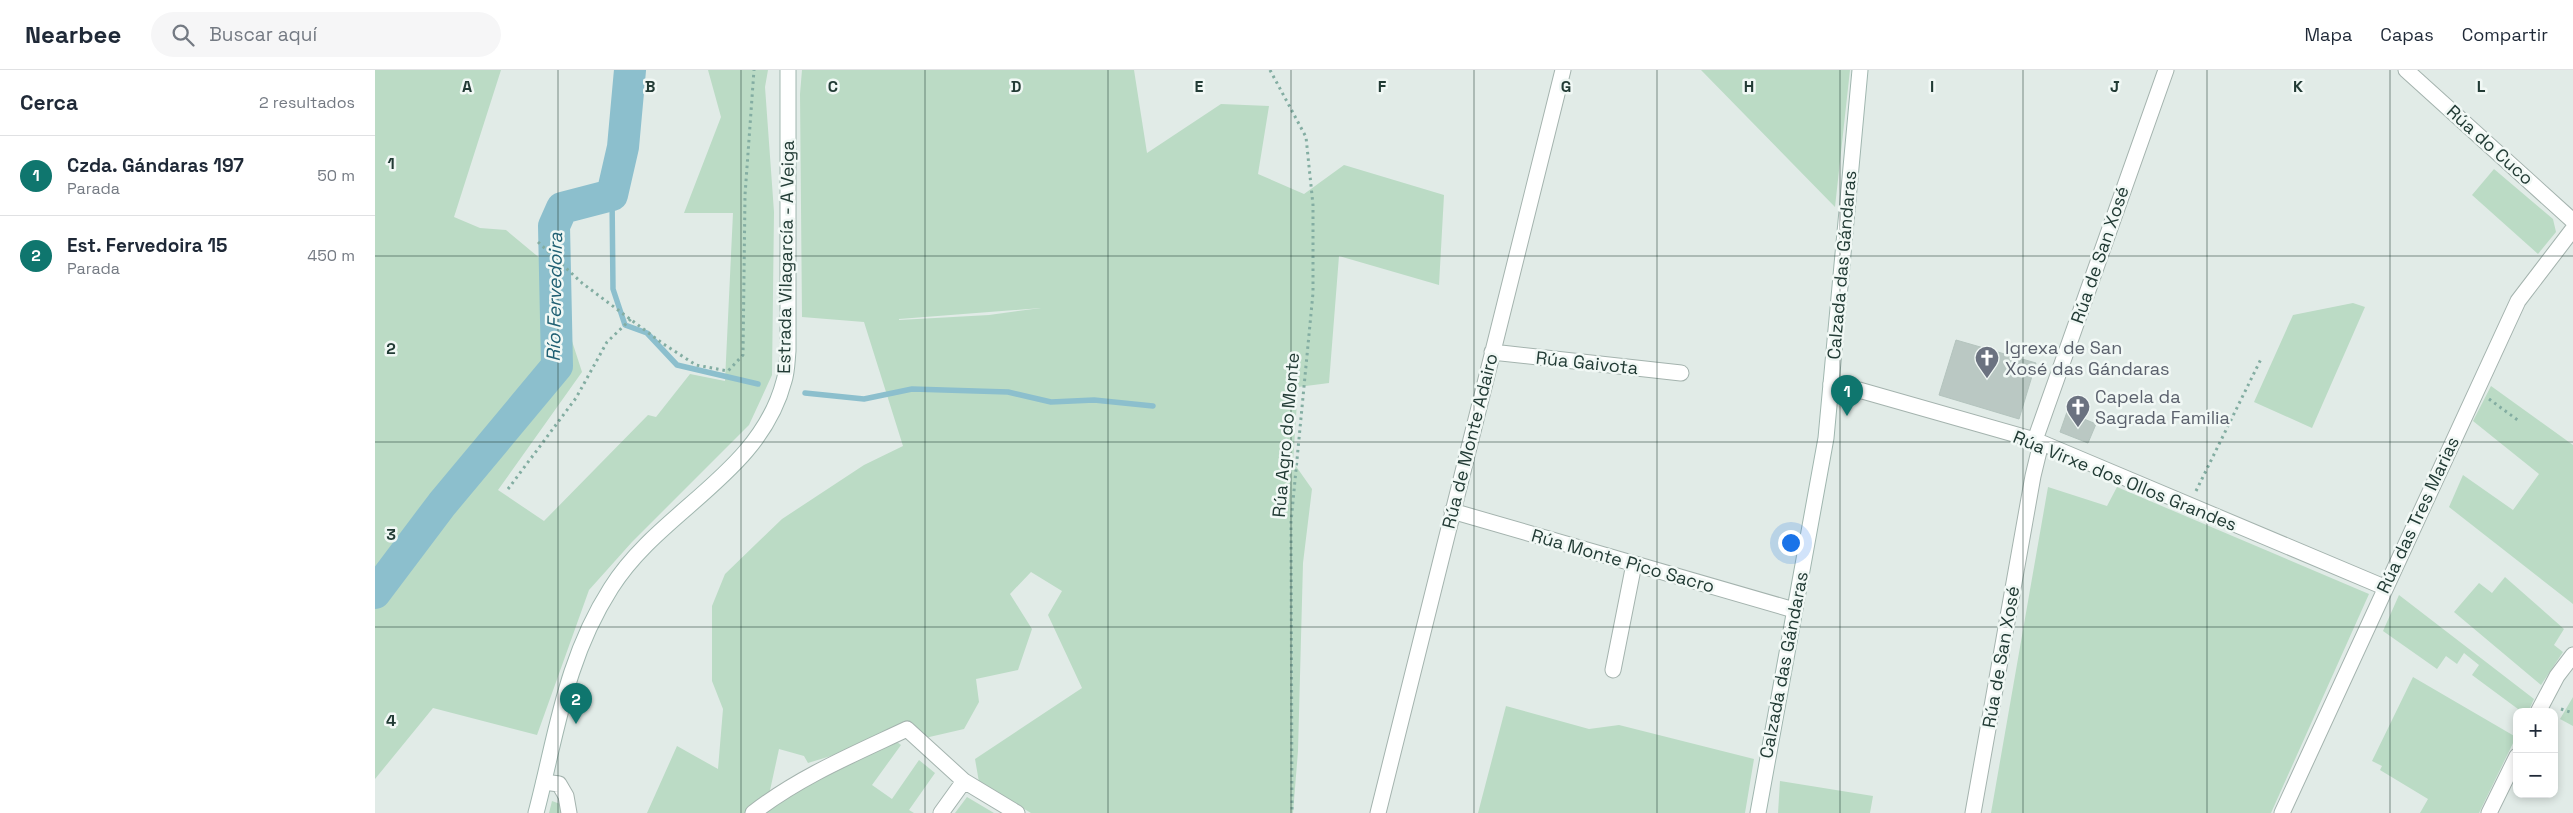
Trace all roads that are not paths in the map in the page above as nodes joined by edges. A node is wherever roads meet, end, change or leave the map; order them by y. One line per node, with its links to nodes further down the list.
1 (789, 70): 21 (street, Estrada Vilagarcía - A Veiga)
2 (1563, 70): 8 (street, Rúa de Monte Adairo)
3 (1860, 70): 10 (street, Calzada das Gándaras)
4 (2166, 70): 11 (street, Rúa de San Xosé)
5 (2406, 70): 6 (street, Rúa do Cuco)
6 (2573, 221)
7 (2573, 229): 14 (street, Rúa das Tres Marias)
8 (1492, 352): 9 (street, Rúa Gaivota); 12 (street, Rúa de Monte Adairo)
9 (1681, 373)
10 (1831, 384): 11 (street, Rúa Virxe dos Ollos Grandes); 15 (street, Calzada das Gándaras)
11 (2038, 442): 14 (street, Rúa Virxe dos Ollos Grandes); 29 (street, Rúa de San Xosé)
12 (1452, 511): 13 (street, Rúa Monte Pico Sacro); 27 (street, Rúa de Monte Adairo)
13 (1634, 564): 15 (street, Rúa Monte Pico Sacro); 17 (street)
14 (2384, 587): 30 (street, Rúa das Tres Marias)
15 (1794, 610): 28 (street, Calzada das Gándaras)
16 (2573, 655): 18 (street)
17 (1613, 670)
18 (2540, 708)
19 (2513, 764): 31 (street)
20 (964, 781): 24 (street); 25 (street); 26 (street)
21 (544, 782): 22 (street, Estrada Vilagarcía - A Veiga); 23 (street)
22 (536, 813)
23 (569, 813)
24 (753, 813)
25 (941, 813)
26 (1017, 813)
27 (1378, 813)
28 (1759, 813)
29 (1973, 813)
30 (2281, 813)
31 (2489, 813)

